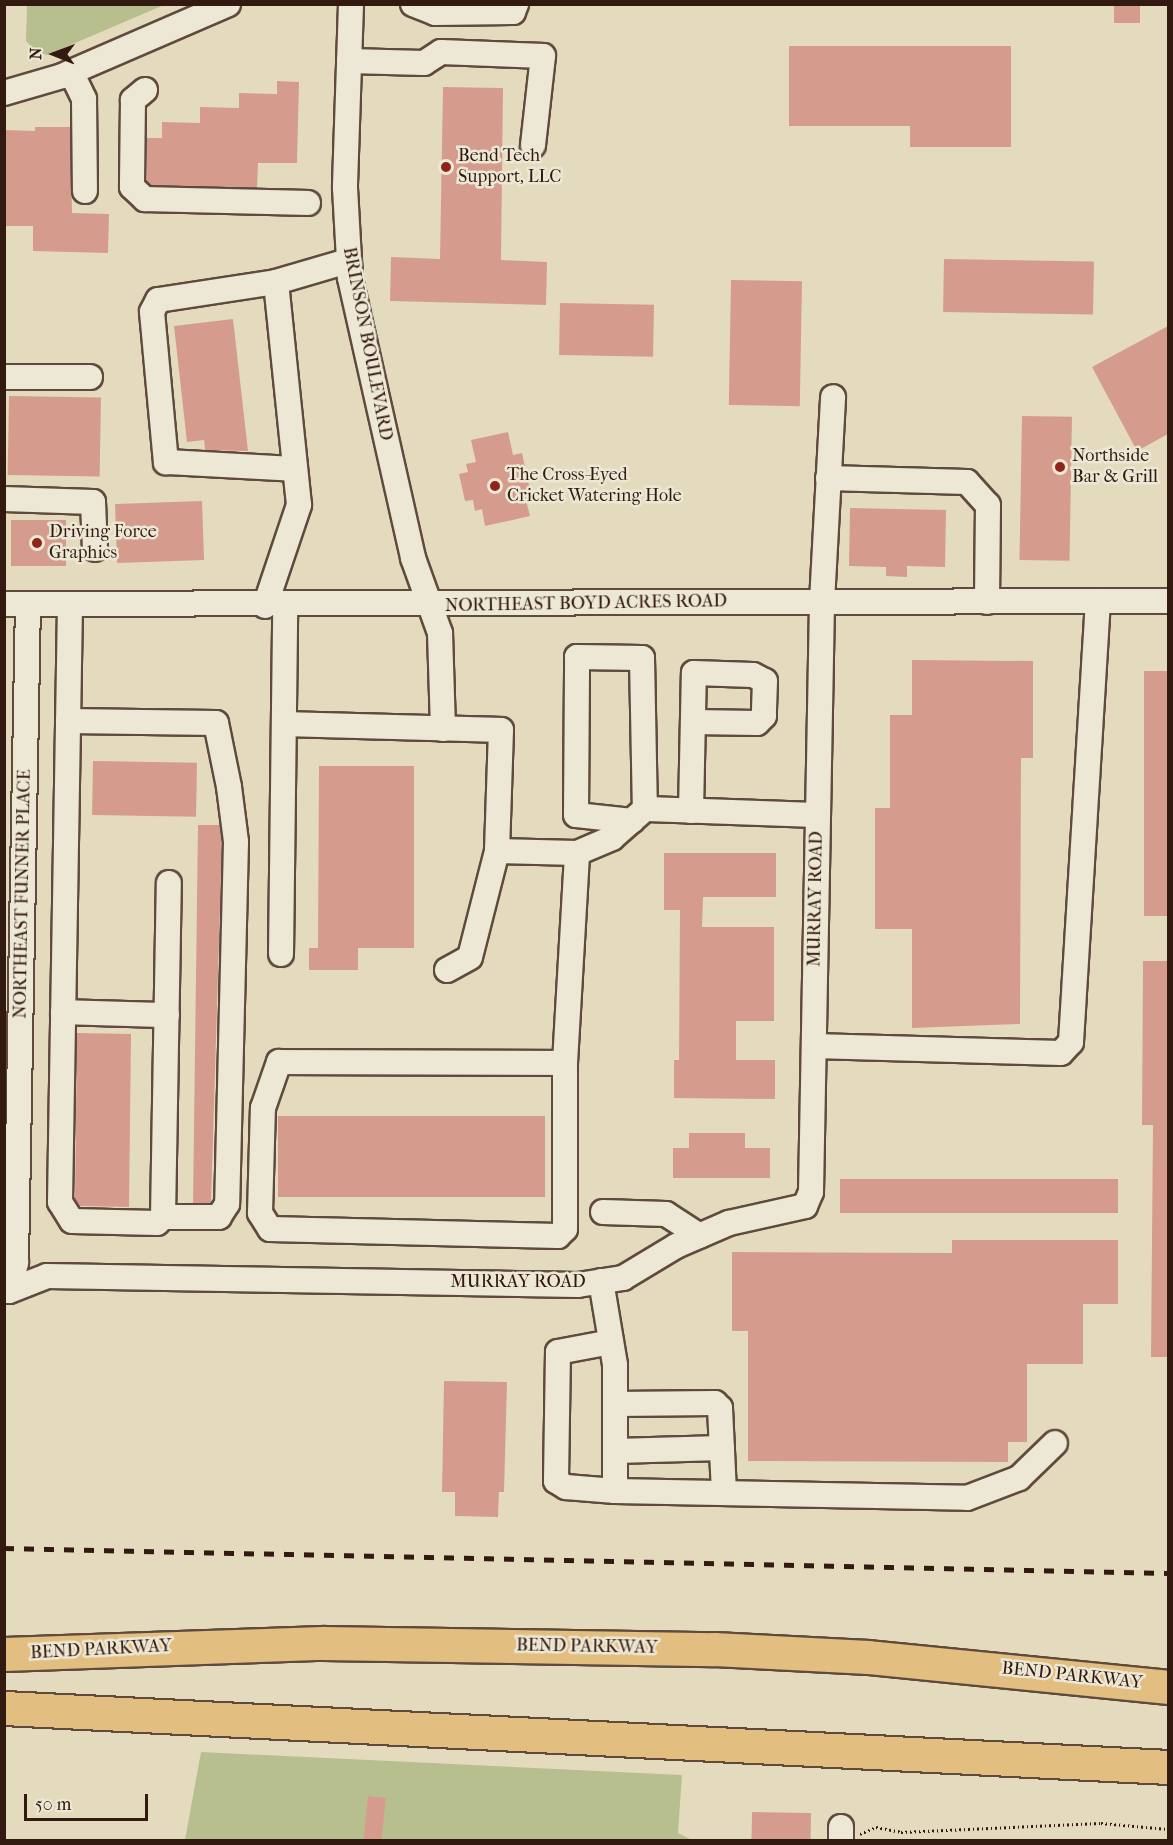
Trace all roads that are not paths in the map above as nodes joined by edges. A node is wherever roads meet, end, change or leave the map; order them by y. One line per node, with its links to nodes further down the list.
1 (228, 4): 6 (street)
2 (351, 4): 5 (street, BRINSON BOULEVARD)
3 (412, 4): 4 (street)
4 (516, 4)
5 (349, 61): 9 (street); 12 (street, BRINSON BOULEVARD)
6 (71, 72): 8 (street); 10 (street)
7 (145, 90): 11 (street)
8 (4, 93)
9 (533, 145)
10 (85, 191)
11 (308, 203)
12 (348, 261): 13 (street); 29 (street, BRINSON BOULEVARD)
13 (276, 282): 17 (street); 17 (street)
14 (4, 377): 15 (street)
15 (90, 377)
16 (833, 397): 18 (street, MURRAY ROAD)
17 (295, 470): 28 (street)
18 (828, 478): 21 (street, MURRAY ROAD); 22 (street)
19 (4, 499): 20 (street)
20 (95, 549)
21 (822, 602): 22 (street, NORTHEAST BOYD ACRES ROAD); 29 (street, NORTHEAST BOYD ACRES ROAD); 36 (street, MURRAY ROAD)
22 (987, 602): 23 (street, NORTHEAST BOYD ACRES ROAD)
23 (1098, 602): 24 (street, NORTHEAST BOYD ACRES ROAD); 44 (street)
24 (1168, 602)
25 (4, 604): 26 (street, NORTHEAST BOYD ACRES ROAD)
26 (28, 604): 27 (street, NORTHEAST BOYD ACRES ROAD); 50 (street, NORTHEAST FUNNER PLACE)
27 (70, 605): 28 (street, NORTHEAST BOYD ACRES ROAD); 30 (street)
28 (275, 606): 29 (street, NORTHEAST BOYD ACRES ROAD); 32 (street)
29 (428, 606): 33 (street, BRINSON BOULEVARD)
30 (68, 721): 42 (street); 47 (street)
31 (693, 722): 34 (street)
32 (286, 724): 33 (street); 40 (street)
33 (443, 729): 37 (street)
34 (691, 811): 35 (street); 36 (street)
35 (638, 815): 35 (street); 38 (street)
36 (818, 816): 44 (street, MURRAY ROAD)
37 (497, 851): 38 (street); 41 (street)
38 (576, 853): 45 (street)
39 (169, 883): 43 (street)
40 (281, 954)
41 (447, 970)
42 (63, 1012): 43 (street); 47 (street)
43 (167, 1015): 47 (street)
44 (814, 1046): 48 (street, MURRAY ROAD)
45 (565, 1063): 45 (street)
46 (603, 1212): 48 (street)
47 (163, 1216)
48 (700, 1236): 49 (street, MURRAY ROAD)
49 (601, 1281): 50 (street, MURRAY ROAD); 51 (street)
50 (7, 1290)
51 (611, 1342): 52 (street); 56 (street)
52 (615, 1404): 54 (street); 55 (street)
53 (1055, 1443): 57 (street)
54 (722, 1448): 55 (street); 57 (street)
55 (615, 1451): 56 (street)
56 (615, 1491): 57 (street)
57 (724, 1493)
58 (4, 1639): 59 (highway)
59 (105, 1649): 60 (highway, BEND PARKWAY); 61 (highway, BEND PARKWAY)
60 (4, 1654)
61 (1047, 1672): 62 (highway); 63 (highway, BEND PARKWAY)
62 (1168, 1677)
63 (1168, 1687)
64 (4, 1708): 65 (highway)
65 (1113, 1764): 66 (highway); 67 (highway)
66 (1168, 1767)
67 (1168, 1773)

